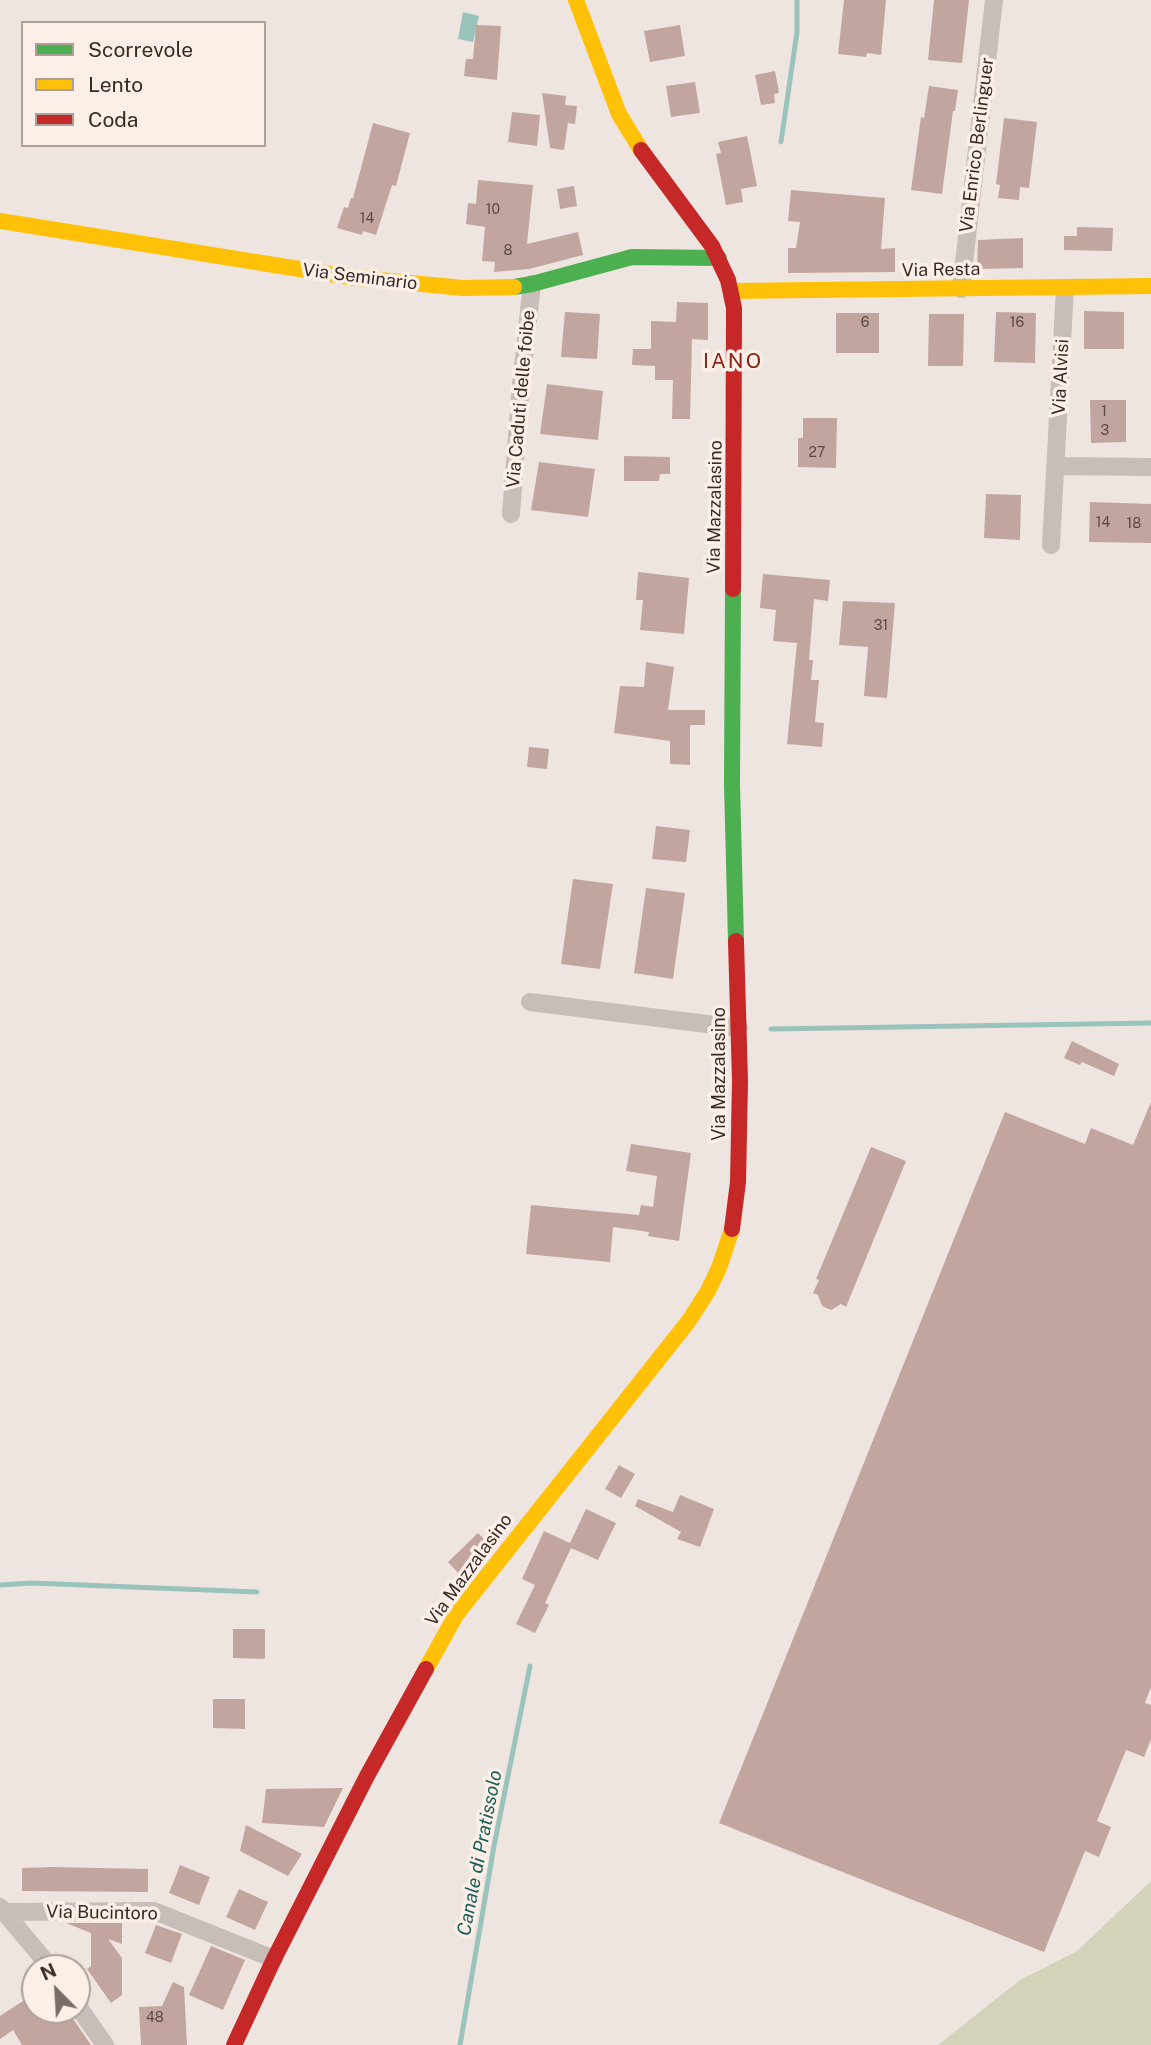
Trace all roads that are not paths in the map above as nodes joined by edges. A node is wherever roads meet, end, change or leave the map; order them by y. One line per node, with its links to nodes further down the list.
1 (576, 0): 4 (main road, Via Mazzalasino)
2 (994, 0): 8 (street, Via Enrico Berlinguer)
3 (0, 221): 5 (main road, Via Seminario)
4 (719, 258): 5 (main road, Via Seminario); 9 (main road, Via Mazzalasino)
5 (532, 284): 12 (street, Via Caduti delle foibe)
6 (1151, 286): 7 (main road, Via Resta)
7 (1065, 288): 8 (main road, Via Resta); 10 (street, Via Alvisi)
8 (961, 289): 9 (main road, Via Resta)
9 (731, 291): 15 (main road, Via Mazzalasino)
10 (1056, 466): 11 (street); 13 (street, Via Alvisi)
11 (1151, 467)
12 (511, 514)
13 (1051, 545)
14 (530, 1002): 15 (street)
15 (739, 1028): 18 (main road, Via Mazzalasino)
16 (2, 1910): 17 (street); 18 (street, Via Bucintoro)
17 (39, 1954)
18 (274, 1959): 21 (main road, Via Mazzalasino)
19 (90, 2024): 20 (street)
20 (105, 2045)
21 (234, 2045)

